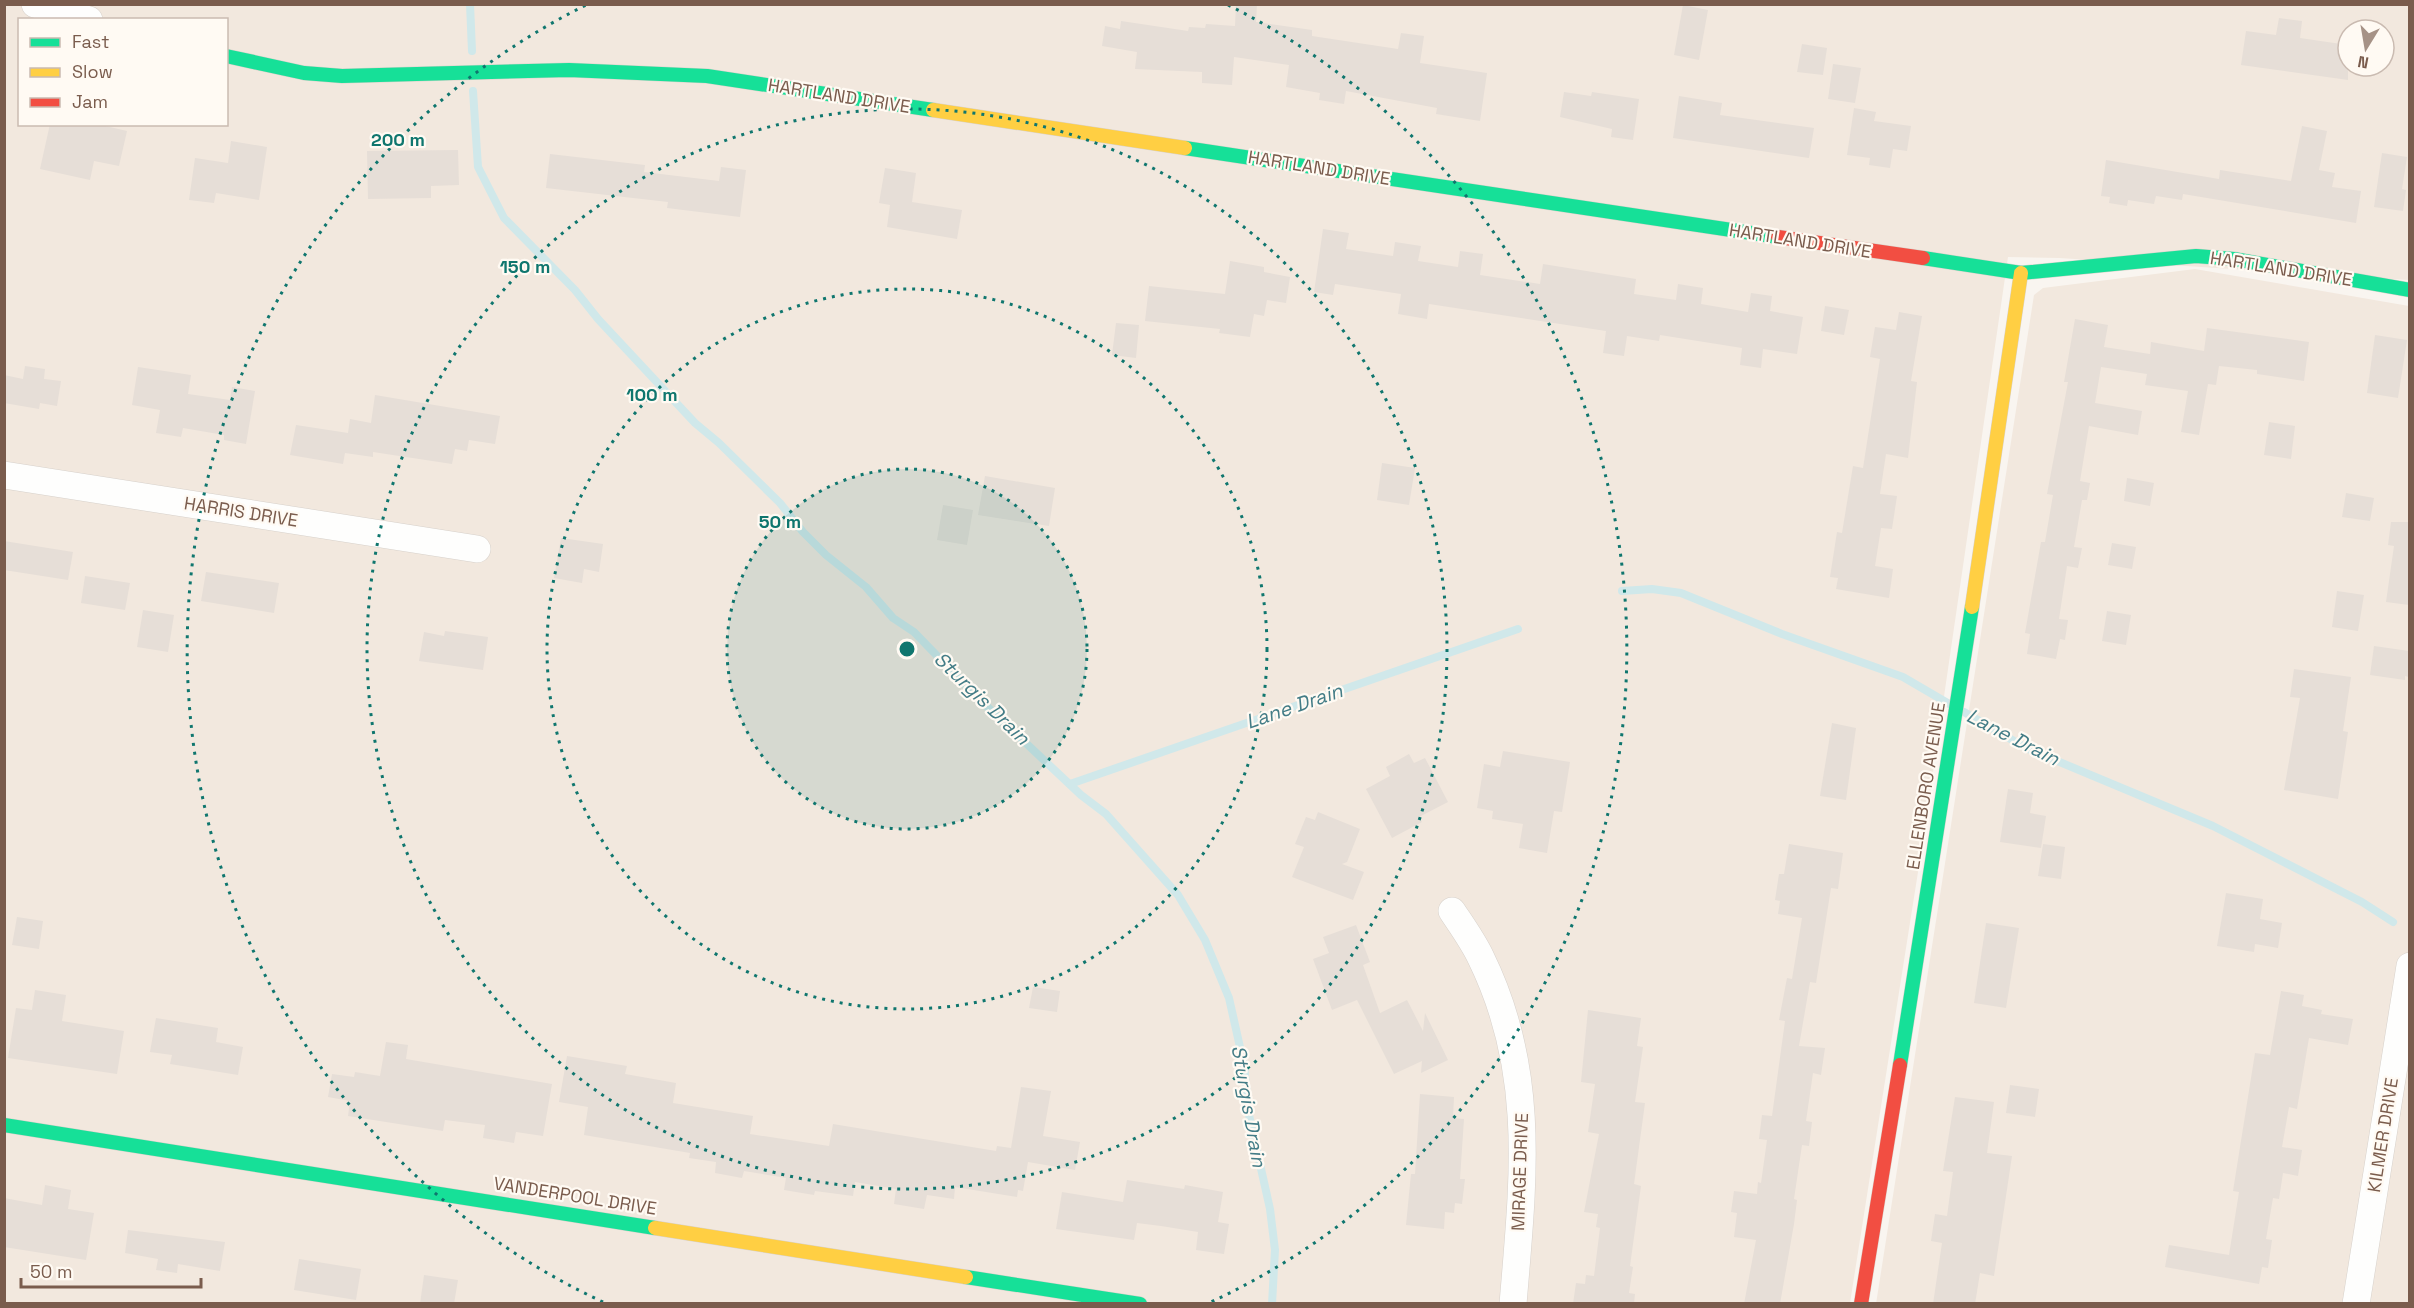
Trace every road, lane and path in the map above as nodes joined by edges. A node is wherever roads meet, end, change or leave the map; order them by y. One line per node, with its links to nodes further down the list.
1 (35, 4): 2 (street)
2 (82, 18)
3 (228, 56): 4 (street, HARTLAND DRIVE)
4 (2021, 273): 5 (street, HARTLAND DRIVE); 13 (street, ELLENBORO AVENUE)
5 (2409, 290)
6 (4, 475): 7 (street, HARRIS DRIVE)
7 (477, 549)
8 (1452, 911): 12 (street, MIRAGE DRIVE)
9 (2409, 966): 14 (street, KILMER DRIVE)
10 (4, 1125): 11 (street, VANDERPOOL DRIVE)
11 (1140, 1304)
12 (1513, 1304)
13 (1861, 1304)
14 (2356, 1304)

